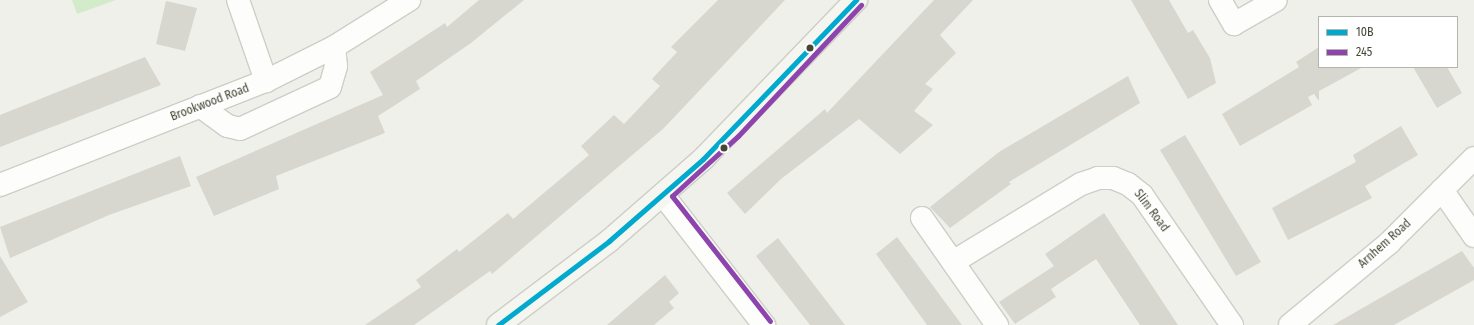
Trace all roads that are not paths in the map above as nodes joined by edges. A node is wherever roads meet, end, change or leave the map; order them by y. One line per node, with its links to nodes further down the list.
1 (238, 0): 7 (street)
2 (409, 0): 6 (street, Brookwood Road)
3 (856, 0): 12 (street)
4 (1220, 0): 5 (street)
5 (1276, 0)
6 (334, 47): 7 (street, Brookwood Road); 8 (street)
7 (266, 80): 8 (street, Brookwood Road)
8 (200, 106): 10 (street, Brookwood Road)
9 (1474, 158): 11 (street, Arnhem Road)
10 (0, 185)
11 (1442, 190): 14 (street); 20 (street, Arnhem Road)
12 (663, 195): 16 (street); 17 (street)
13 (922, 218): 15 (street)
14 (1474, 236)
15 (953, 262): 18 (street); 19 (street, Slim Road)
16 (498, 325)
17 (764, 325)
18 (997, 325)
19 (1232, 325)
20 (1290, 325)

